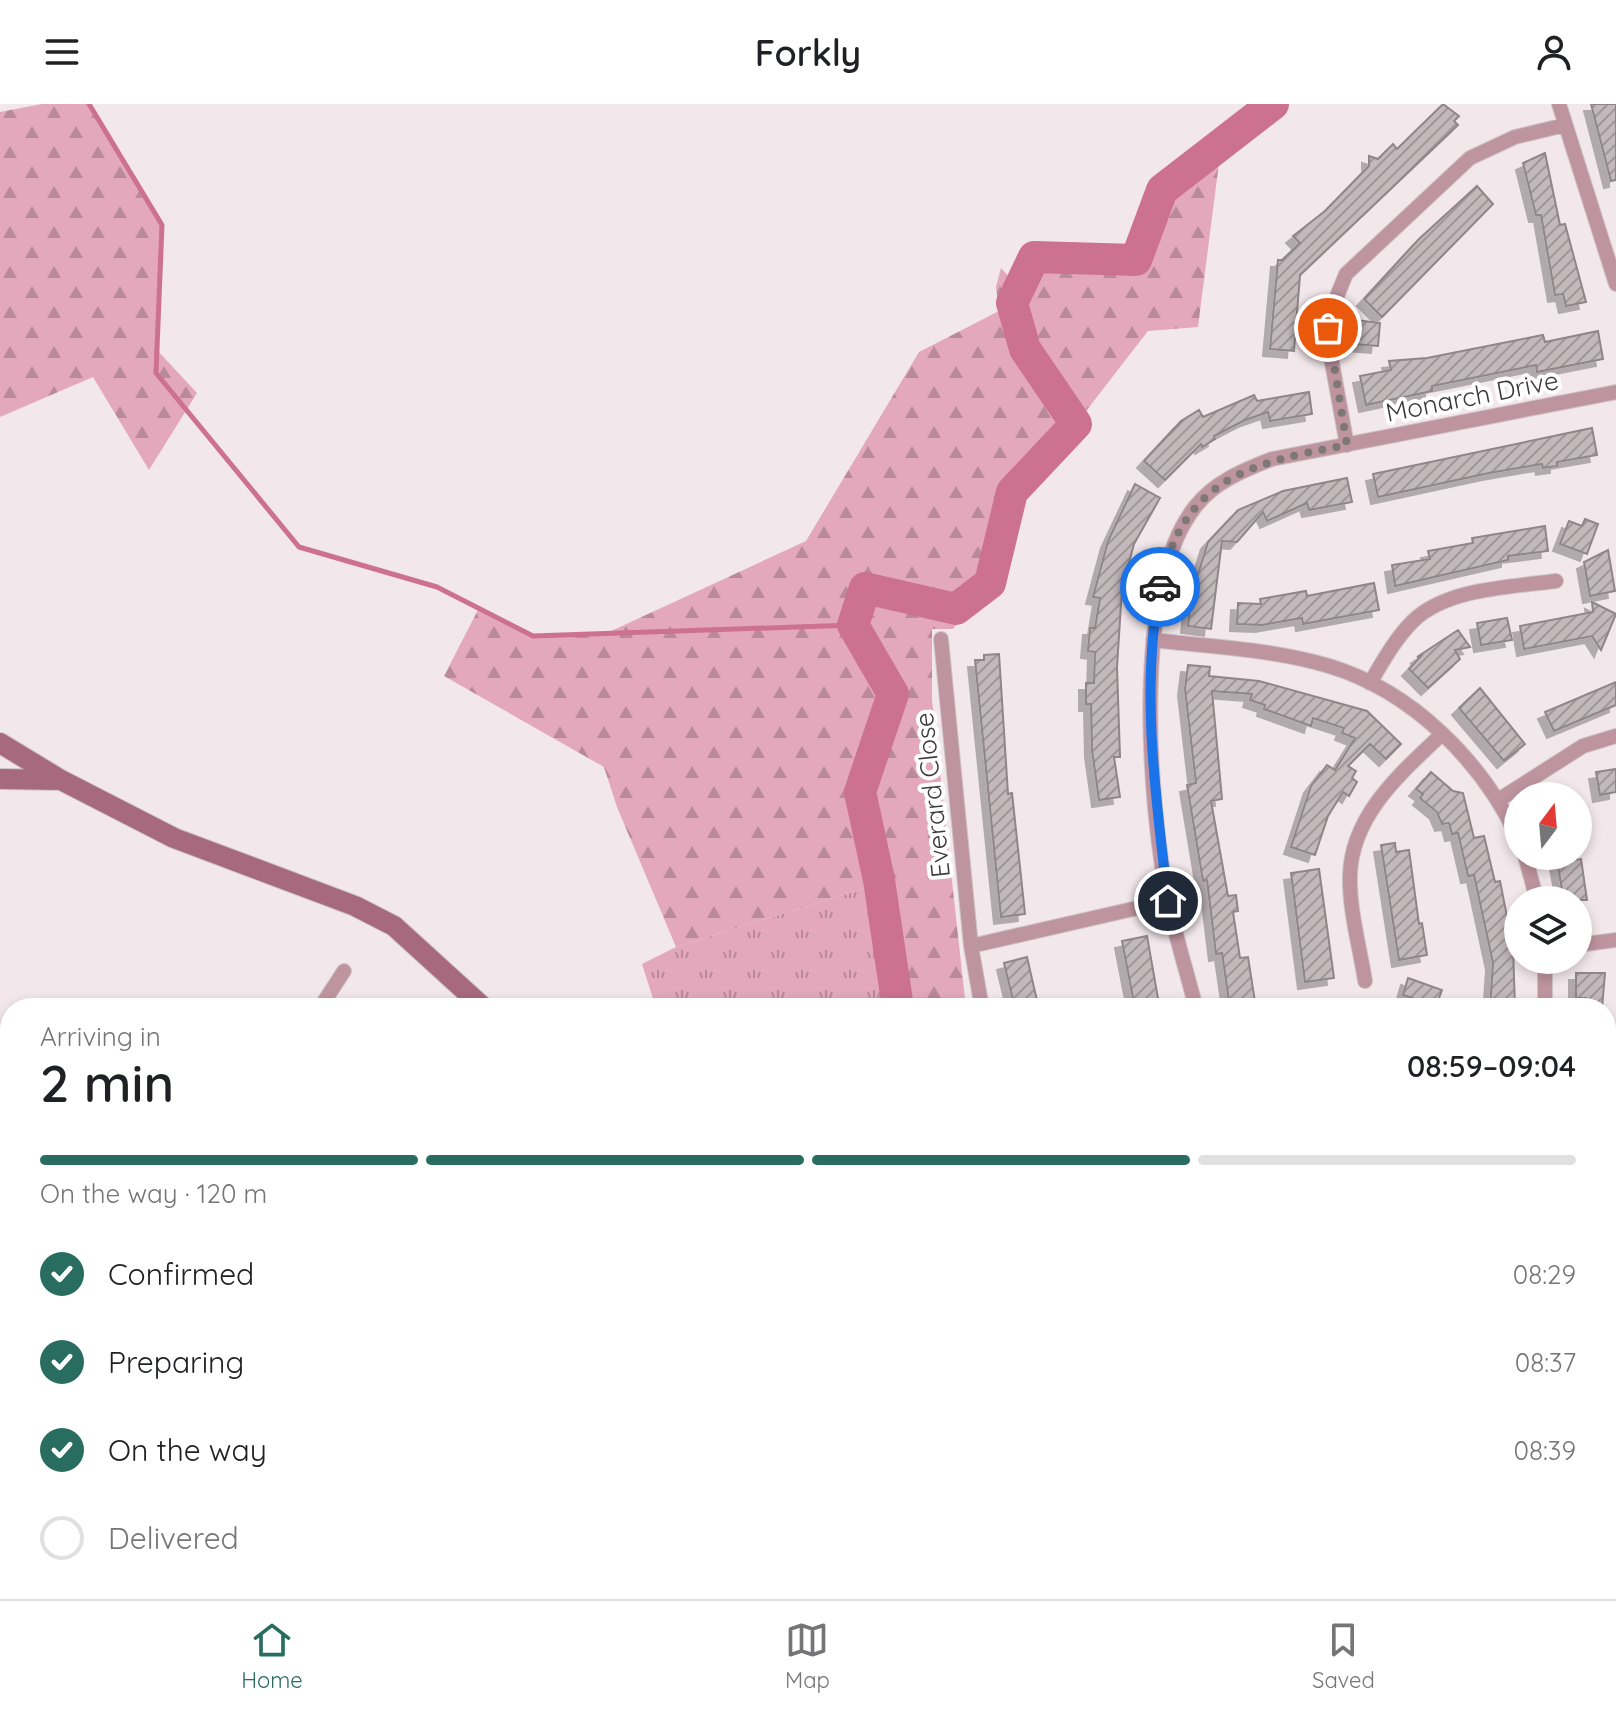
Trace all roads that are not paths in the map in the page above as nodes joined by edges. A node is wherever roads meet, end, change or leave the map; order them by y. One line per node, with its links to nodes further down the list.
1 (1559, 104): 2 (street)
2 (1565, 125): 3 (street); 5 (street)
3 (1616, 284)
4 (1616, 392): 5 (street, Monarch Drive)
5 (1347, 445): 8 (street, Monarch Drive)
6 (1556, 581): 9 (street)
7 (941, 639): 20 (street, Everard Close)
8 (1153, 640): 9 (street); 17 (street, Monarch Drive)
9 (1370, 683): 10 (street)
10 (1442, 734): 15 (street); 23 (street)
11 (1616, 736): 15 (street)
12 (0, 743): 14 (main road)
13 (0, 779): 14 (main road)
14 (61, 780): 25 (main road)
15 (1500, 799): 16 (street)
16 (1504, 808)
17 (1168, 901): 20 (street); 27 (street, Monarch Drive)
18 (1616, 940): 19 (street)
19 (1592, 943)
20 (971, 946): 26 (street, Everard Close)
21 (344, 971): 24 (street)
22 (1545, 974): 28 (street)
23 (1365, 981)
24 (326, 998)
25 (473, 998)
26 (980, 998)
27 (1193, 998)
28 (1545, 998)

